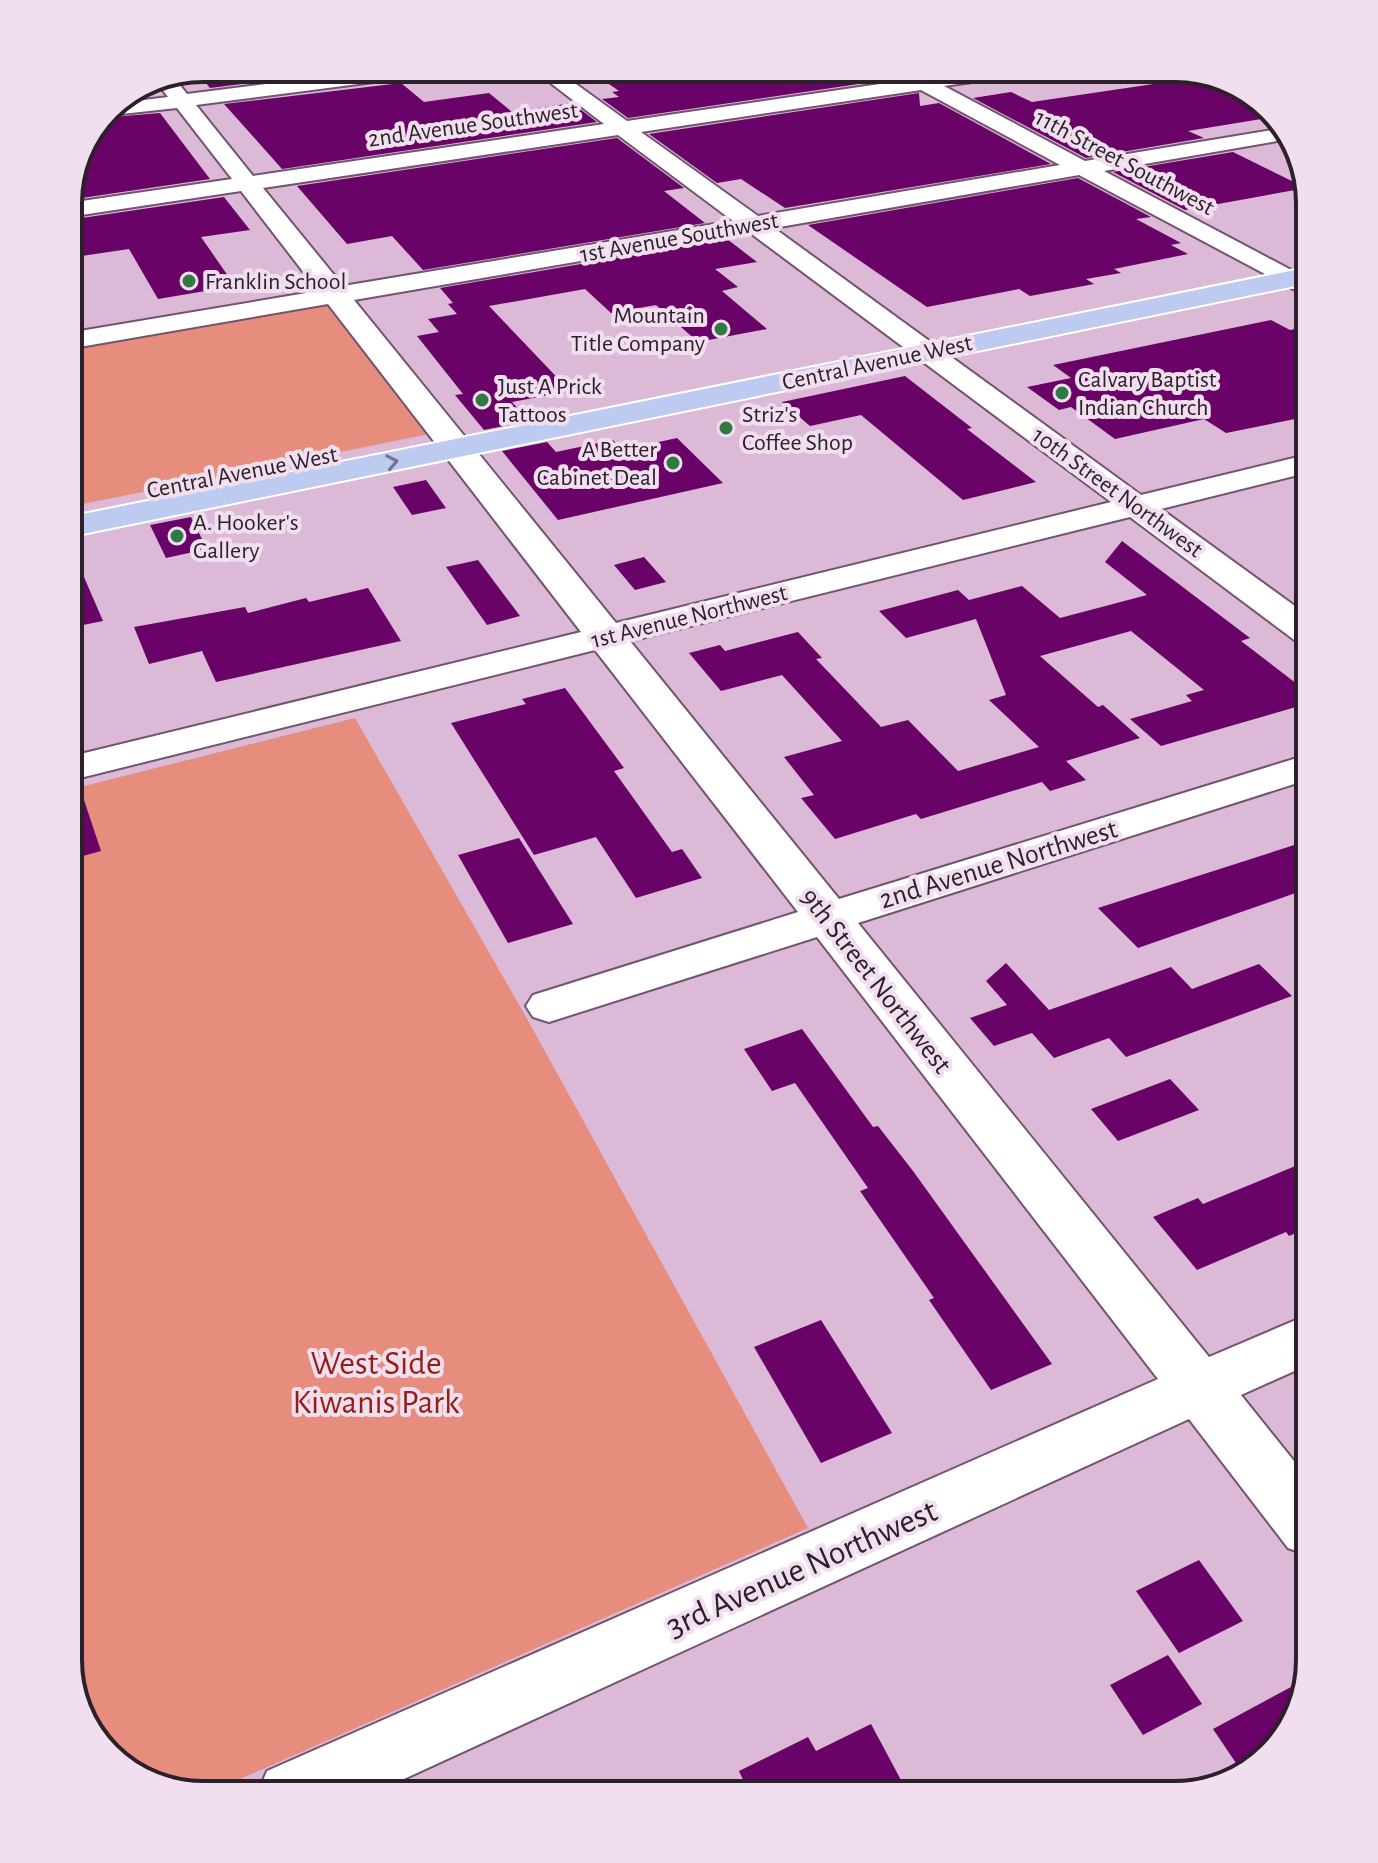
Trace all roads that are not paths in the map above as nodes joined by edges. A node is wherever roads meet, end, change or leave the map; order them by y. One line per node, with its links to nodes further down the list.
1 (277, 82): 6 (street)
2 (560, 82): 8 (street, 10th Street Northwest)
3 (919, 82): 5 (street, 11th Street Southwest)
4 (936, 82): 5 (street, 2nd Avenue Southwest)
5 (923, 84): 8 (street, 2nd Avenue Southwest); 10 (street, 11th Street Southwest)
6 (175, 91): 7 (street); 11 (street, 9th Street Northwest)
7 (137, 102)
8 (622, 128): 11 (street, 2nd Avenue Southwest); 13 (street, 10th Street Northwest)
9 (1275, 135): 10 (street, 1st Avenue Southwest)
10 (1081, 168): 13 (street, 1st Avenue Southwest); 14 (street, 11th Street Southwest)
11 (247, 183): 12 (street, 2nd Avenue Southwest); 15 (street, 9th Street Northwest)
12 (82, 208)
13 (752, 224): 15 (street, 1st Avenue Southwest); 17 (street, 10th Street Northwest)
14 (1294, 278): 17 (highway, Central Avenue West)
15 (335, 296): 16 (street, 1st Avenue Southwest); 18 (street, 9th Street Northwest)
16 (82, 339)
17 (916, 345): 18 (highway, Central Avenue West); 21 (street, 10th Street Northwest)
18 (451, 440): 20 (highway, Central Avenue West); 22 (highway, Central Avenue West, one-way to 18); 24 (street, 9th Street Northwest)
19 (1296, 466): 21 (street, 1st Avenue Northwest)
20 (82, 505)
21 (1138, 506): 23 (street, 10th Street Northwest); 24 (street, 1st Avenue Northwest)
22 (82, 524)
23 (1296, 624)
24 (606, 637): 25 (street, 1st Avenue Northwest); 27 (street, 9th Street Northwest)
25 (82, 766)
26 (1296, 770): 27 (street, 2nd Avenue Northwest)
27 (827, 917): 28 (street, 2nd Avenue Northwest); 30 (street, 9th Street Northwest)
28 (549, 1006)
29 (1296, 1344): 30 (street, 3rd Avenue Northwest)
30 (1199, 1388): 31 (street, 9th Street Northwest); 32 (street, 3rd Avenue Northwest)
31 (1296, 1510)
32 (322, 1781)

